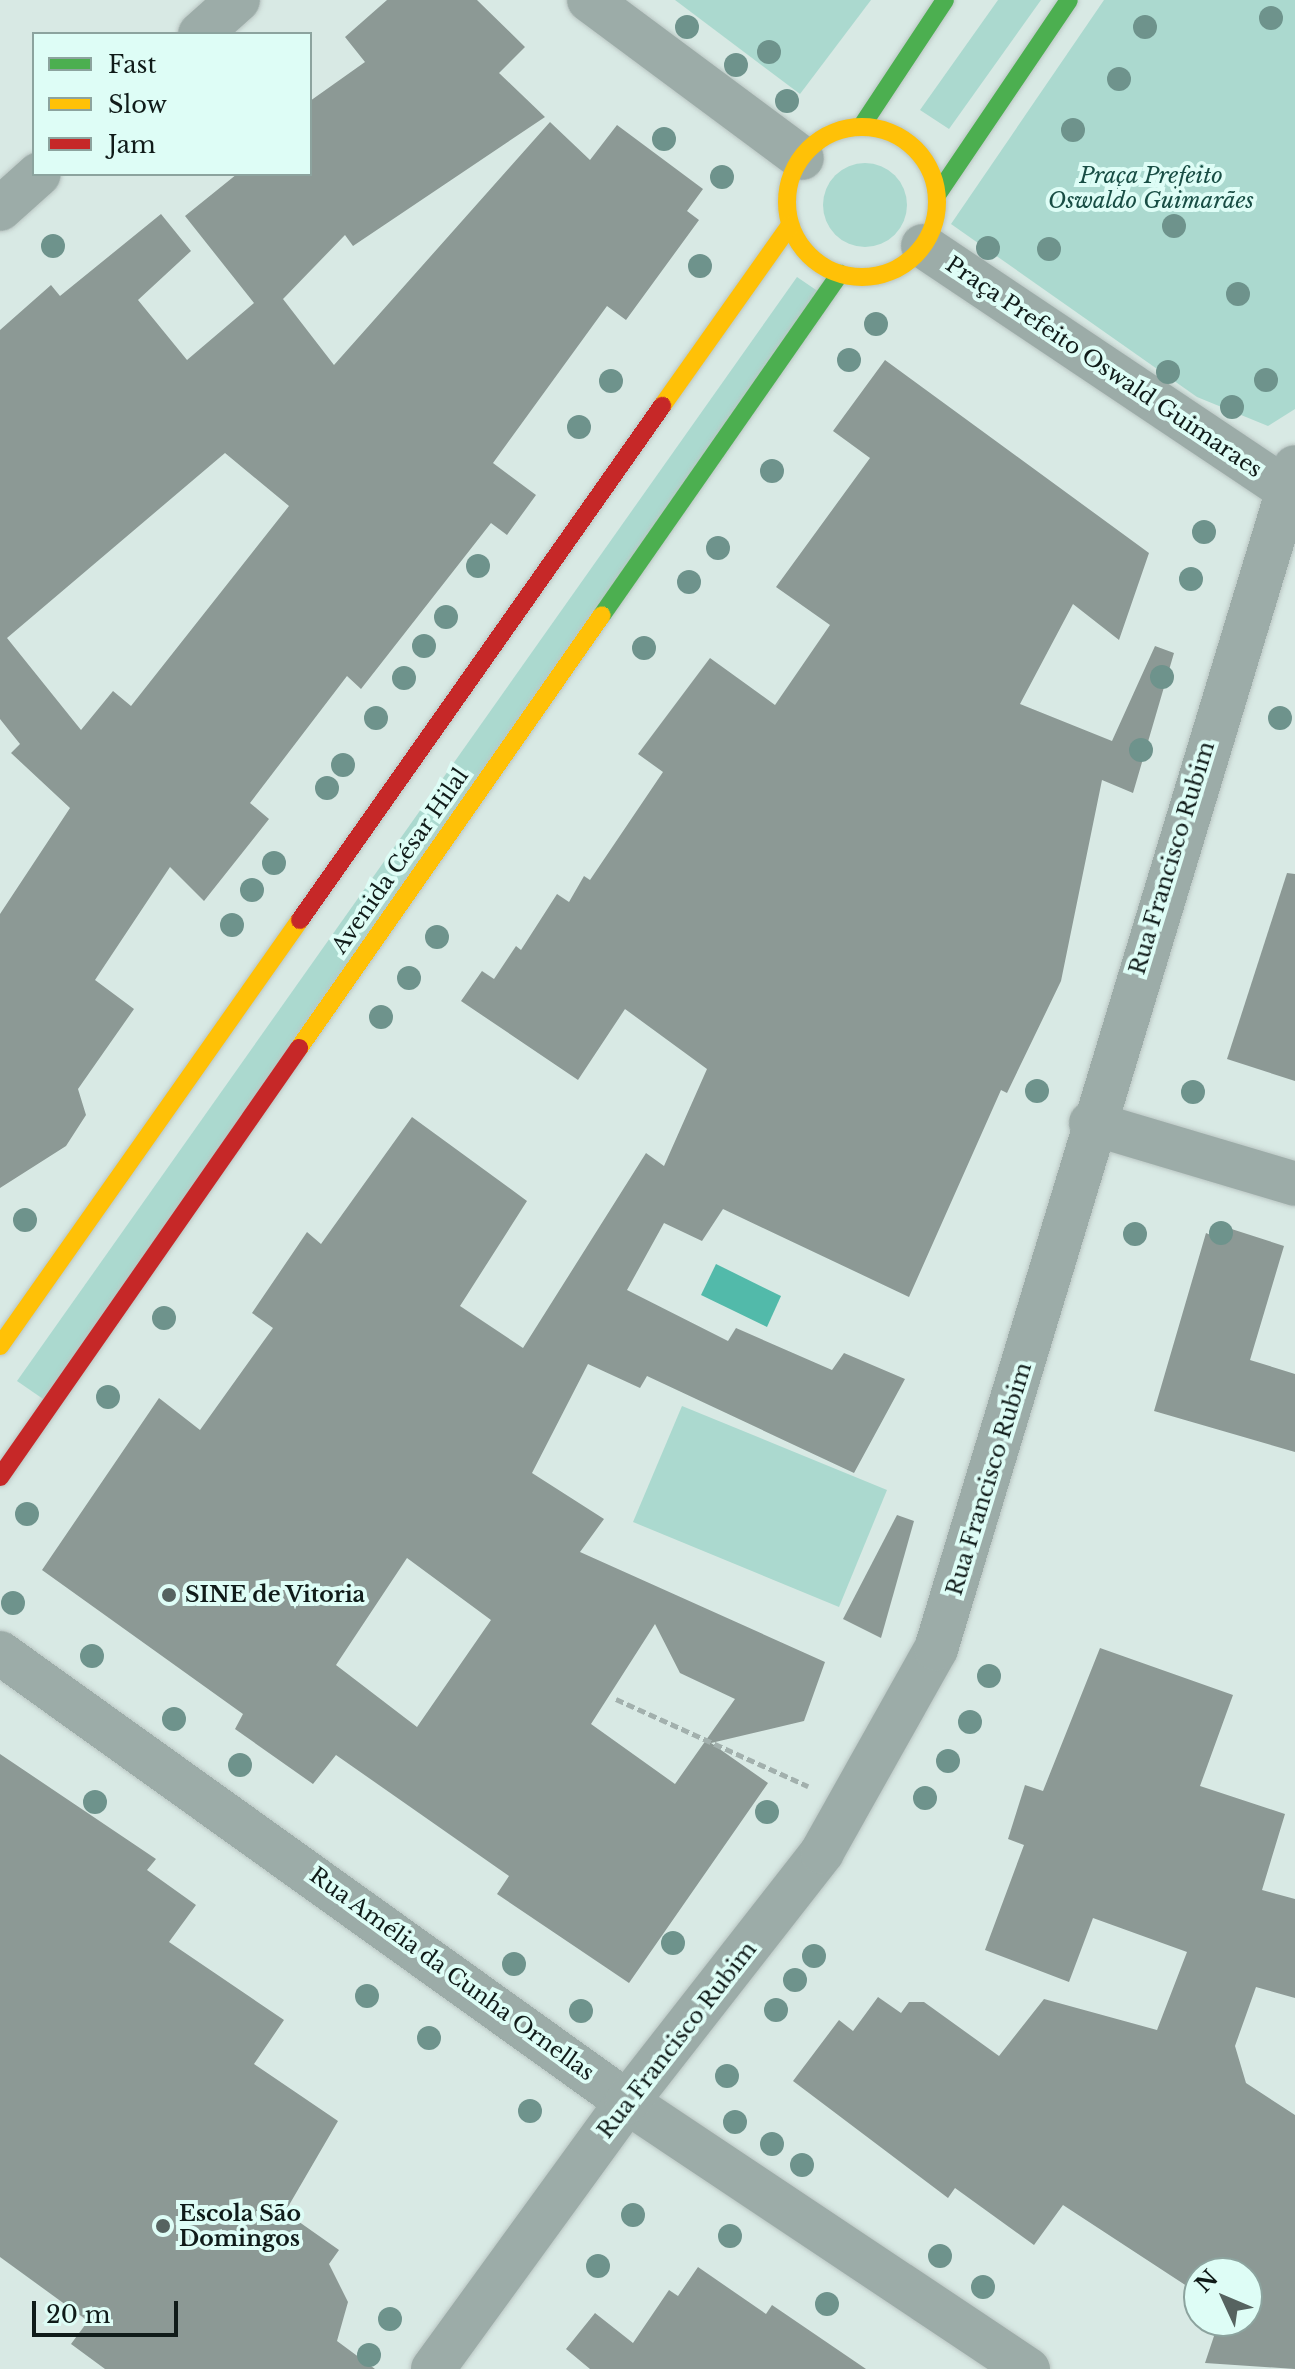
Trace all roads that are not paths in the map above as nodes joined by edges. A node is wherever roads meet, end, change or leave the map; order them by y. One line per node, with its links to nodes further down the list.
1 (238, 0): 5 (street)
2 (589, 0): 7 (street)
3 (945, 0): 6 (street)
4 (1069, 0): 9 (street)
5 (202, 32)
6 (861, 127): 7 (street); 9 (street)
7 (802, 158): 11 (street)
8 (36, 176): 10 (street)
9 (937, 195): 12 (street)
10 (2, 203)
11 (790, 225): 13 (street); 17 (street)
12 (923, 246): 13 (street); 14 (street, Praça Prefeito Oswald Guimaraes)
13 (840, 274): 18 (street, Avenida César Hilal)
14 (1292, 479): 15 (street, Rua Francisco Rubim)
15 (1091, 1123): 16 (street); 20 (street, Rua Francisco Rubim)
16 (1295, 1184)
17 (0, 1346)
18 (0, 1477)
19 (0, 1653): 20 (street, Rua Amélia da Cunha Ornellas)
20 (627, 2102): 21 (street, Rua Francisco Rubim); 22 (street, Rua Amélia da Cunha Ornellas)
21 (433, 2369)
22 (1028, 2369)

